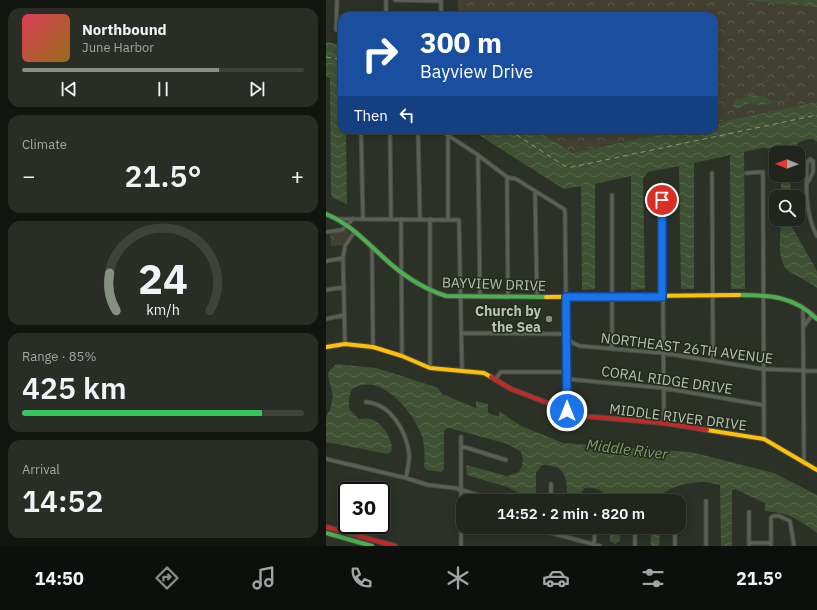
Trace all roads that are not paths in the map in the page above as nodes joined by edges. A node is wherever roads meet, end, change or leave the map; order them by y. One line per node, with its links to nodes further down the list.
1 (337, 0): 7 (street)
2 (386, 0): 5 (street)
3 (395, 0): 4 (street)
4 (441, 0): 6 (street)
5 (386, 12)
6 (441, 12)
7 (336, 30)
8 (361, 134): 23 (street)
9 (390, 134): 24 (street)
10 (418, 134): 26 (street)
11 (448, 134): 12 (street); 28 (street)
12 (478, 155): 15 (street); 42 (street)
13 (746, 172): 40 (street)
14 (712, 173): 43 (street)
15 (506, 177): 18 (street); 44 (street)
16 (808, 182): 16 (street); 32 (street)
17 (662, 184): 48 (street)
18 (535, 191): 45 (street); 46 (street)
19 (612, 196): 47 (street)
20 (326, 214): 21 (street, BAYVIEW DRIVE)
21 (337, 219): 22 (street); 29 (street, BAYVIEW DRIVE)
22 (353, 219): 23 (street); 29 (street)
23 (363, 219): 24 (street)
24 (391, 219): 25 (street)
25 (401, 219): 26 (street); 36 (street)
26 (420, 219): 27 (street)
27 (430, 220): 28 (street); 39 (street)
28 (448, 220): 41 (street)
29 (346, 225): 30 (street, BAYVIEW DRIVE); 31 (street)
30 (353, 231): 33 (street, BAYVIEW DRIVE); 34 (street)
31 (326, 232)
32 (817, 236)
33 (372, 248): 36 (street, BAYVIEW DRIVE); 58 (street)
34 (343, 258): 35 (street); 37 (street)
35 (326, 261)
36 (401, 272): 39 (street, BAYVIEW DRIVE); 62 (street)
37 (344, 287): 38 (street); 51 (street)
38 (326, 290)
39 (430, 292): 41 (street, BAYVIEW DRIVE); 64 (street)
40 (764, 295): 43 (street, BAYVIEW DRIVE); 49 (street, BAYVIEW DRIVE); 65 (street)
41 (462, 296): 42 (street, BAYVIEW DRIVE); 55 (street)
42 (480, 296): 44 (street, BAYVIEW DRIVE)
43 (713, 296): 48 (street, BAYVIEW DRIVE); 63 (street)
44 (508, 297): 45 (street, BAYVIEW DRIVE)
45 (537, 297): 46 (street, BAYVIEW DRIVE)
46 (566, 297): 47 (street, BAYVIEW DRIVE); 56 (street)
47 (612, 297): 48 (street, BAYVIEW DRIVE); 60 (street)
48 (662, 297): 61 (street)
49 (803, 306): 50 (street, BAYVIEW DRIVE); 54 (street)
50 (813, 314): 53 (street, BAYVIEW DRIVE); 54 (street)
51 (344, 315): 52 (street); 57 (street)
52 (326, 319)
53 (817, 319)
54 (804, 326): 66 (street)
55 (462, 333): 56 (street, NORTHEAST 26TH AVENUE); 68 (street)
56 (567, 338): 60 (street, NORTHEAST 26TH AVENUE); 69 (street)
57 (345, 344): 58 (street, MIDDLE RIVER DRIVE); 59 (street, MIDDLE RIVER DRIVE)
58 (373, 347): 62 (street, MIDDLE RIVER DRIVE)
59 (326, 348)
60 (612, 349): 61 (street, NORTHEAST 26TH AVENUE)
61 (663, 353): 63 (street, NORTHEAST 26TH AVENUE); 72 (street)
62 (402, 356): 64 (street, MIDDLE RIVER DRIVE)
63 (713, 361): 65 (street, NORTHEAST 26TH AVENUE)
64 (430, 368): 68 (street, MIDDLE RIVER DRIVE)
65 (763, 370): 66 (street, NORTHEAST 26TH AVENUE); 74 (street)
66 (804, 371): 67 (street, NORTHEAST 26TH AVENUE); 82 (street)
67 (817, 371)
68 (462, 372): 70 (street, MIDDLE RIVER DRIVE)
69 (567, 372): 70 (street); 71 (street)
70 (495, 379): 75 (street, MIDDLE RIVER DRIVE)
71 (567, 379): 72 (street, CORAL RIDGE DRIVE); 75 (street)
72 (663, 388): 74 (street, CORAL RIDGE DRIVE); 76 (street)
73 (366, 402): 84 (street)
74 (763, 405): 78 (street)
75 (567, 411): 76 (street, MIDDLE RIVER DRIVE)
76 (664, 423): 78 (street, MIDDLE RIVER DRIVE)
77 (461, 437): 79 (street)
78 (764, 440): 82 (street, MIDDLE RIVER DRIVE)
79 (461, 446): 81 (street); 86 (street)
80 (326, 458): 84 (street)
81 (506, 460)
82 (804, 464): 83 (street, MIDDLE RIVER DRIVE)
83 (817, 470)
84 (406, 478): 86 (street)
85 (551, 484): 89 (street)
86 (460, 490): 87 (street); 88 (street)
87 (460, 494)
88 (474, 494)
89 (551, 494)
90 (706, 501): 109 (street)
91 (749, 512): 102 (street)
92 (326, 527): 99 (street)
93 (326, 533): 103 (street)
94 (461, 534): 105 (street)
95 (554, 534): 101 (street)
96 (595, 534): 101 (street)
97 (635, 534): 107 (street)
98 (675, 534): 108 (street)
99 (382, 544): 104 (street)
100 (771, 544): 102 (street); 110 (street)
101 (594, 545): 106 (street)
102 (749, 545)
103 (372, 546)
104 (395, 546)
105 (461, 546)
106 (600, 546)
107 (635, 546)
108 (675, 546)
109 (706, 546)
110 (794, 546)

